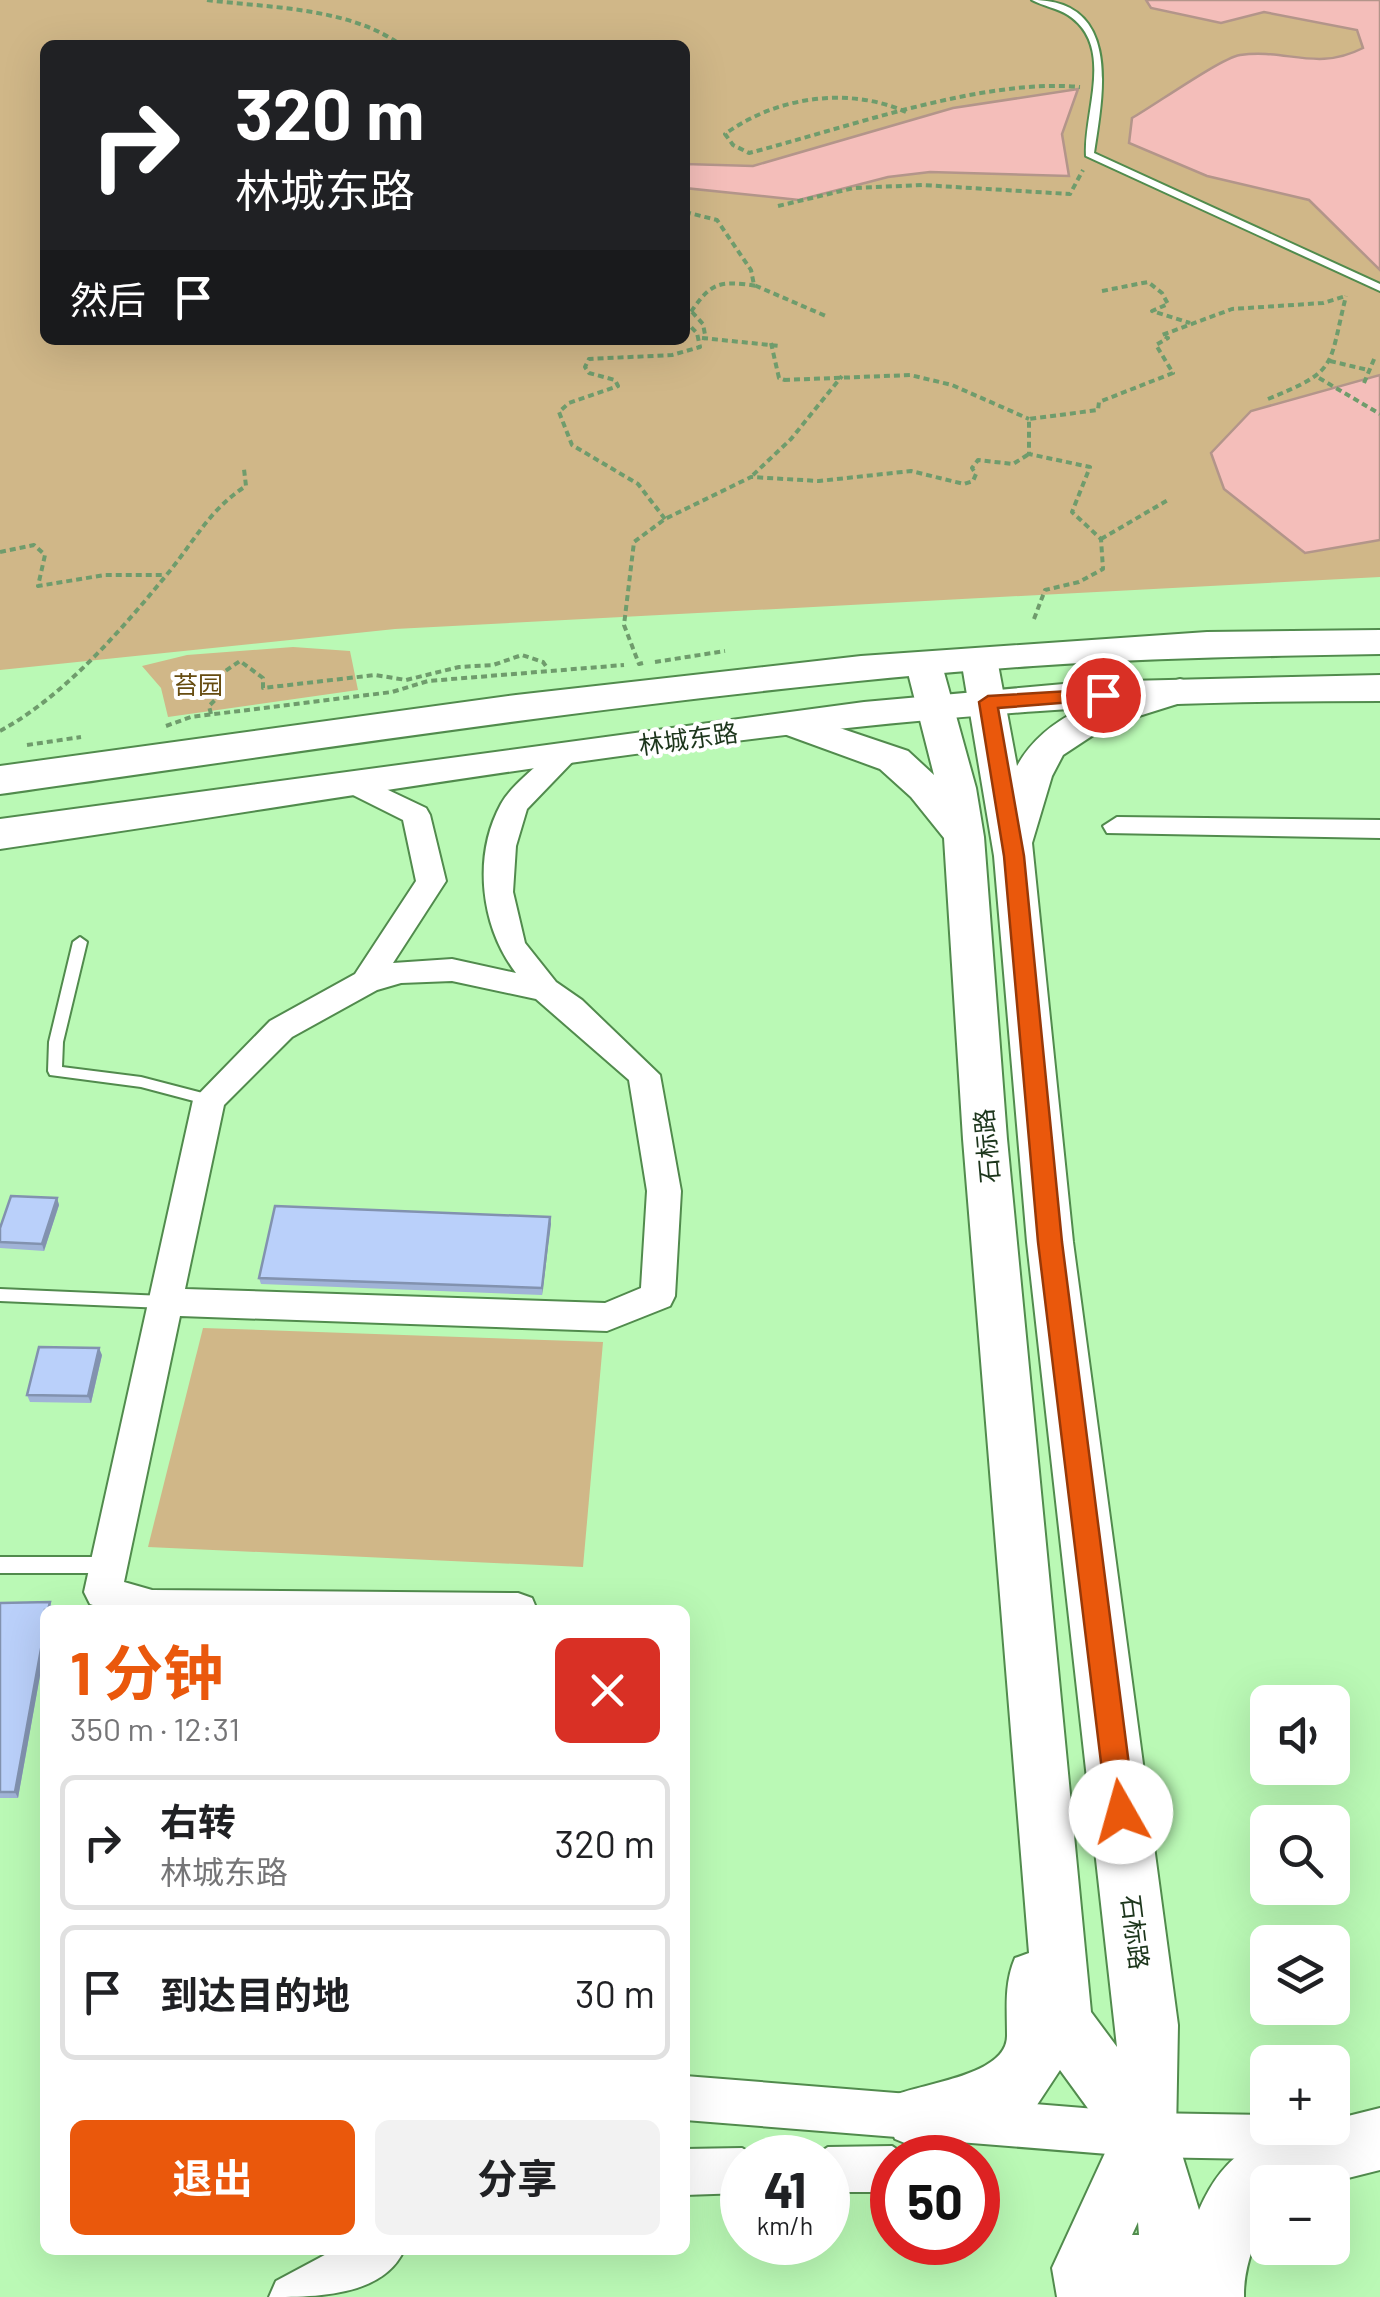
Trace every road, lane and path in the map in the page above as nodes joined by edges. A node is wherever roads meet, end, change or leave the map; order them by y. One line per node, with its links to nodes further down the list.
1 (207, 0): 3 (path)
2 (1036, 0): 4 (lane)
3 (393, 40)
4 (1098, 89): 5 (path); 6 (lane)
5 (906, 112): 5 (path)
6 (1089, 154): 7 (path); 9 (lane)
7 (778, 206)
8 (690, 213): 10 (path)
9 (1364, 282): 11 (lane); 13 (path)
10 (759, 287): 14 (path); 16 (path)
11 (1380, 288)
12 (1102, 291): 17 (path)
13 (1346, 296): 17 (path); 22 (path)
14 (692, 312): 15 (path); 19 (path)
15 (690, 314)
16 (828, 317)
17 (1193, 324): 29 (path)
18 (690, 325): 34 (path)
19 (771, 344): 20 (path); 24 (path)
20 (780, 346)
21 (1375, 357): 23 (path)
22 (1330, 362): 23 (path); 25 (path)
23 (1368, 370): 26 (path)
24 (843, 375): 29 (path); 32 (path)
25 (1318, 378): 27 (path); 28 (path)
26 (1364, 383)
27 (1268, 399)
28 (1380, 414)
29 (1029, 420): 30 (path)
30 (1030, 454): 32 (path); 35 (path)
31 (244, 469): 37 (path)
32 (750, 477): 34 (path)
33 (1168, 500): 35 (path)
34 (665, 520): 41 (path)
35 (1101, 539): 38 (path)
36 (0, 552): 37 (path)
37 (164, 575): 54 (path)
38 (1034, 619)
39 (1222, 642): 40 (main road, 林城东路); 45 (main road, 林城东路); 46 (main road)
40 (1380, 642)
41 (639, 664): 43 (path); 44 (path)
42 (924, 665): 43 (main road, 林城东路); 45 (main road, 林城东路); 49 (main road, 石标路)
43 (726, 667): 52 (main road); 57 (main road, 林城东路)
44 (548, 669): 50 (path); 50 (path)
45 (983, 681): 48 (main road, 林城东路); 49 (main road, 林城东路); 59 (main road, 石标路)
46 (1250, 688): 47 (main road, 林城东路); 48 (main road, 林城东路)
47 (1380, 688)
48 (1180, 691): 64 (main road)
49 (936, 709): 51 (main road, 林城东路); 60 (main road, 石标路)
50 (211, 714): 53 (path)
51 (796, 726): 52 (main road, 林城东路); 60 (main road)
52 (750, 729): 56 (main road, 林城东路)
53 (152, 730)
54 (0, 731)
55 (84, 737): 57 (path)
56 (565, 755): 58 (main road, 林城东路); 67 (street)
57 (8, 763)
58 (355, 784): 63 (main road, 林城东路); 66 (street)
59 (1002, 787): 60 (main road); 64 (main road, 石标路)
60 (961, 812): 74 (main road, 石标路)
61 (1117, 826): 62 (street)
62 (1380, 829)
63 (0, 834)
64 (1014, 856): 76 (main road, 石标路)
65 (80, 942): 68 (lane)
66 (366, 982): 67 (street); 68 (street)
67 (544, 990): 70 (street)
68 (208, 1100): 70 (street)
69 (0, 1295): 70 (lane)
70 (164, 1302): 72 (street)
71 (0, 1565): 72 (lane)
72 (108, 1565): 73 (street)
73 (145, 1605)
74 (1055, 1899): 75 (main road, 石标路); 78 (main road)
75 (1062, 2022): 76 (main road); 79 (main road, 石标路)
76 (1148, 2025): 79 (main road, 石标路)
77 (690, 2099): 80 (street)
78 (921, 2135)
79 (1145, 2135): 81 (street); 82 (street); 86 (main road, 石标路); 87 (main road, 石标路)
80 (870, 2136)
81 (1380, 2139): 87 (main road)
82 (1000, 2140)
83 (720, 2171): 84 (street)
84 (690, 2172)
85 (372, 2255): 88 (street)
86 (1087, 2282): 87 (main road)
87 (1189, 2287)
88 (292, 2297)

